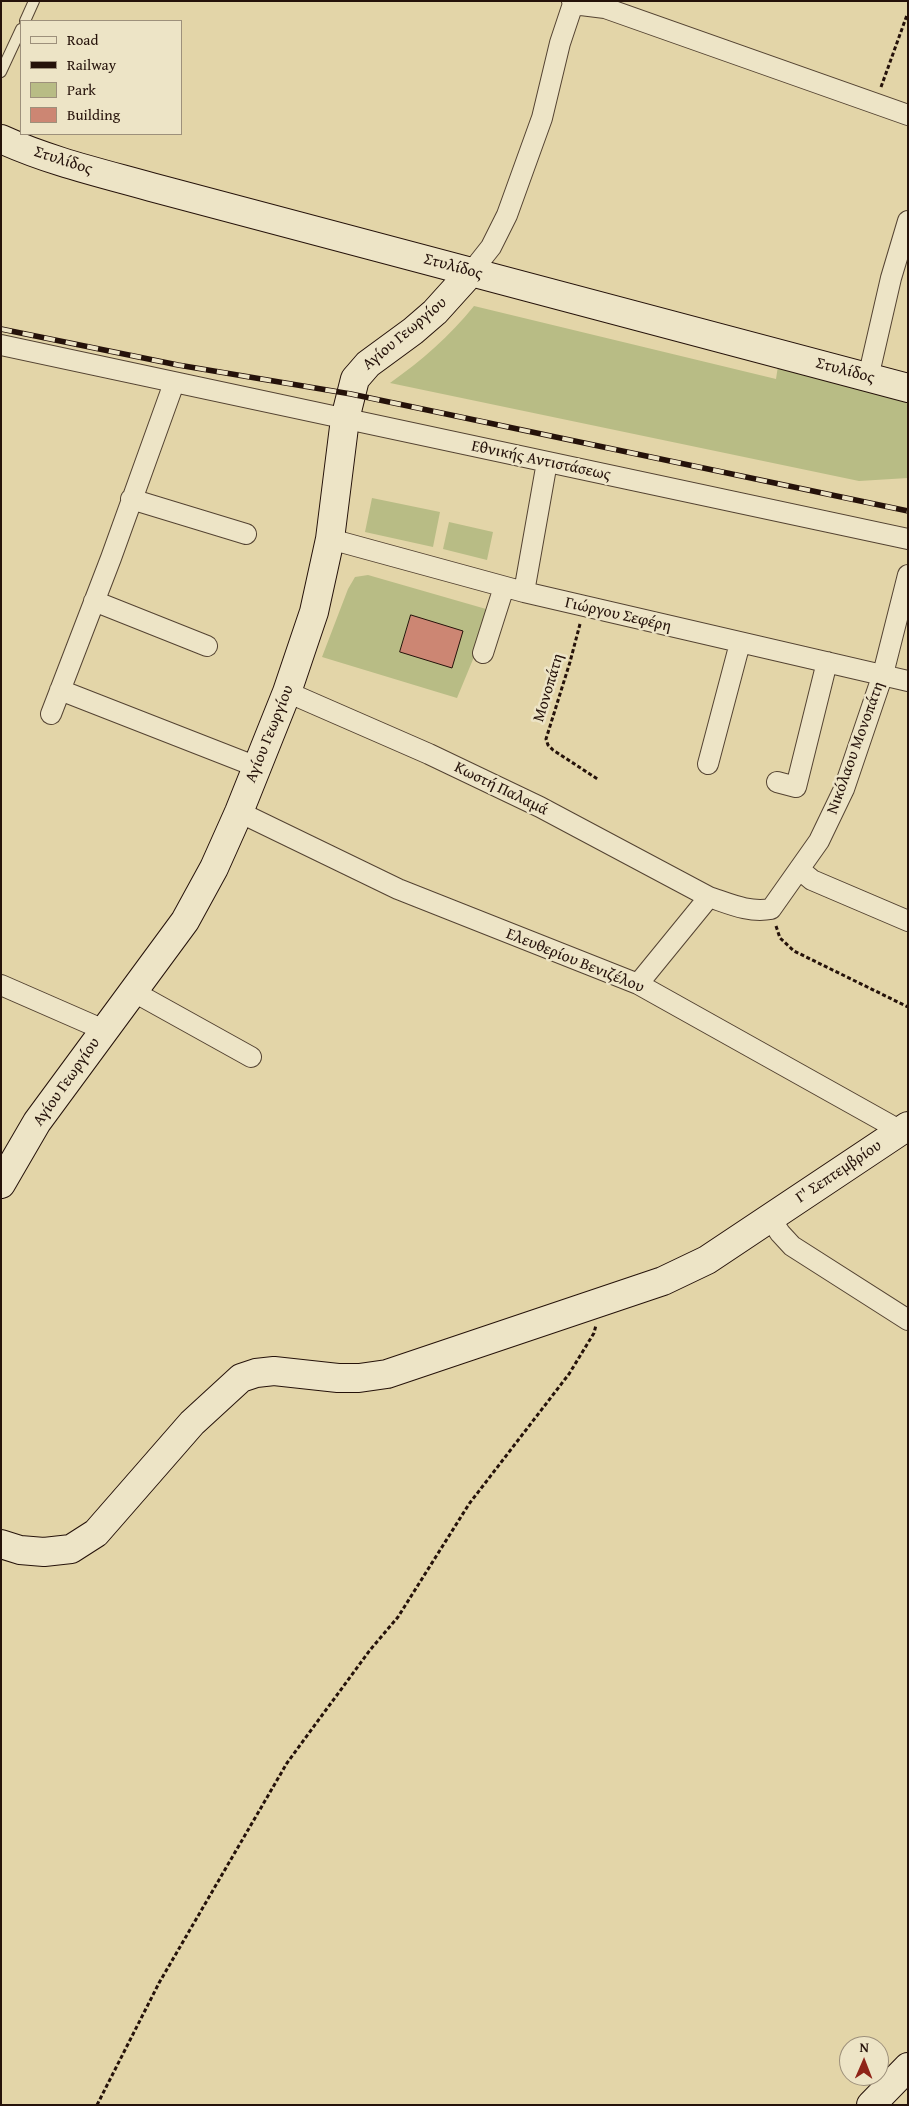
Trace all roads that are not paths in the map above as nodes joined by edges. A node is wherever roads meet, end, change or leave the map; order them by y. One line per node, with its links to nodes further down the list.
1 (34, 1): 3 (lane)
2 (572, 3): 6 (street); 9 (street)
3 (25, 20)
4 (20, 31): 5 (lane)
5 (1, 72)
6 (908, 115)
7 (1, 139): 9 (street, Στυλίδος)
8 (908, 221): 11 (street)
9 (472, 271): 11 (street, Στυλίδος); 14 (street, Αγίου Γεωργίου)
10 (1, 345): 12 (street, Εθνικής Αντιστάσεως)
11 (868, 378): 13 (street, Στυλίδος)
12 (174, 383): 14 (street, Εθνικής Αντιστάσεως); 16 (street)
13 (908, 388)
14 (345, 419): 15 (street, Εθνικής Αντιστάσεως); 18 (street, Αγίου Γεωργίου)
15 (547, 462): 19 (street, Εθνικής Αντιστάσεως); 22 (street)
16 (131, 498): 17 (street); 23 (street)
17 (246, 534)
18 (330, 539): 21 (street, Γιώργου Σεφέρη); 31 (street, Αγίου Γεωργίου)
19 (908, 539)
20 (908, 575): 28 (street, Νικόλαου Μονοπάτη)
21 (504, 587): 22 (street, Γιώργου Σεφέρη); 26 (street)
22 (524, 592): 24 (street, Γιώργου Σεφέρη)
23 (94, 601): 25 (street); 30 (street)
24 (740, 643): 27 (street, Γιώργου Σεφέρη); 33 (street)
25 (207, 646)
26 (484, 653)
27 (827, 662): 28 (street, Γιώργου Σεφέρη); 35 (street)
28 (883, 674): 29 (street, Γιώργου Σεφέρη); 37 (street, Νικόλαου Μονοπάτη)
29 (908, 681)
30 (60, 690): 32 (street); 34 (street)
31 (287, 692): 34 (street, Αγίου Γεωργίου); 38 (street, Κωστή Παλαμά)
32 (51, 714)
33 (708, 764)
34 (257, 767): 36 (street, Αγίου Γεωργίου)
35 (777, 782)
36 (239, 812): 40 (street, Ελευθερίου Βενιζέλου); 42 (street, Αγίου Γεωργίου)
37 (800, 870): 38 (street, Νικόλαου Μονοπάτη); 39 (street)
38 (709, 897): 40 (street)
39 (908, 921)
40 (638, 984): 45 (street, Ελευθερίου Βενιζέλου)
41 (1, 985): 43 (street)
42 (134, 992): 43 (street, Αγίου Γεωργίου); 44 (street)
43 (104, 1030): 46 (street, Αγίου Γεωργίου)
44 (251, 1058)
45 (903, 1134): 47 (street, Γ' Σεπτεμβρίου)
46 (1, 1184)
47 (771, 1219): 48 (street); 49 (street, Γ' Σεπτεμβρίου)
48 (908, 1320)
49 (1, 1544)
50 (908, 2066): 51 (street)
51 (871, 2105)

